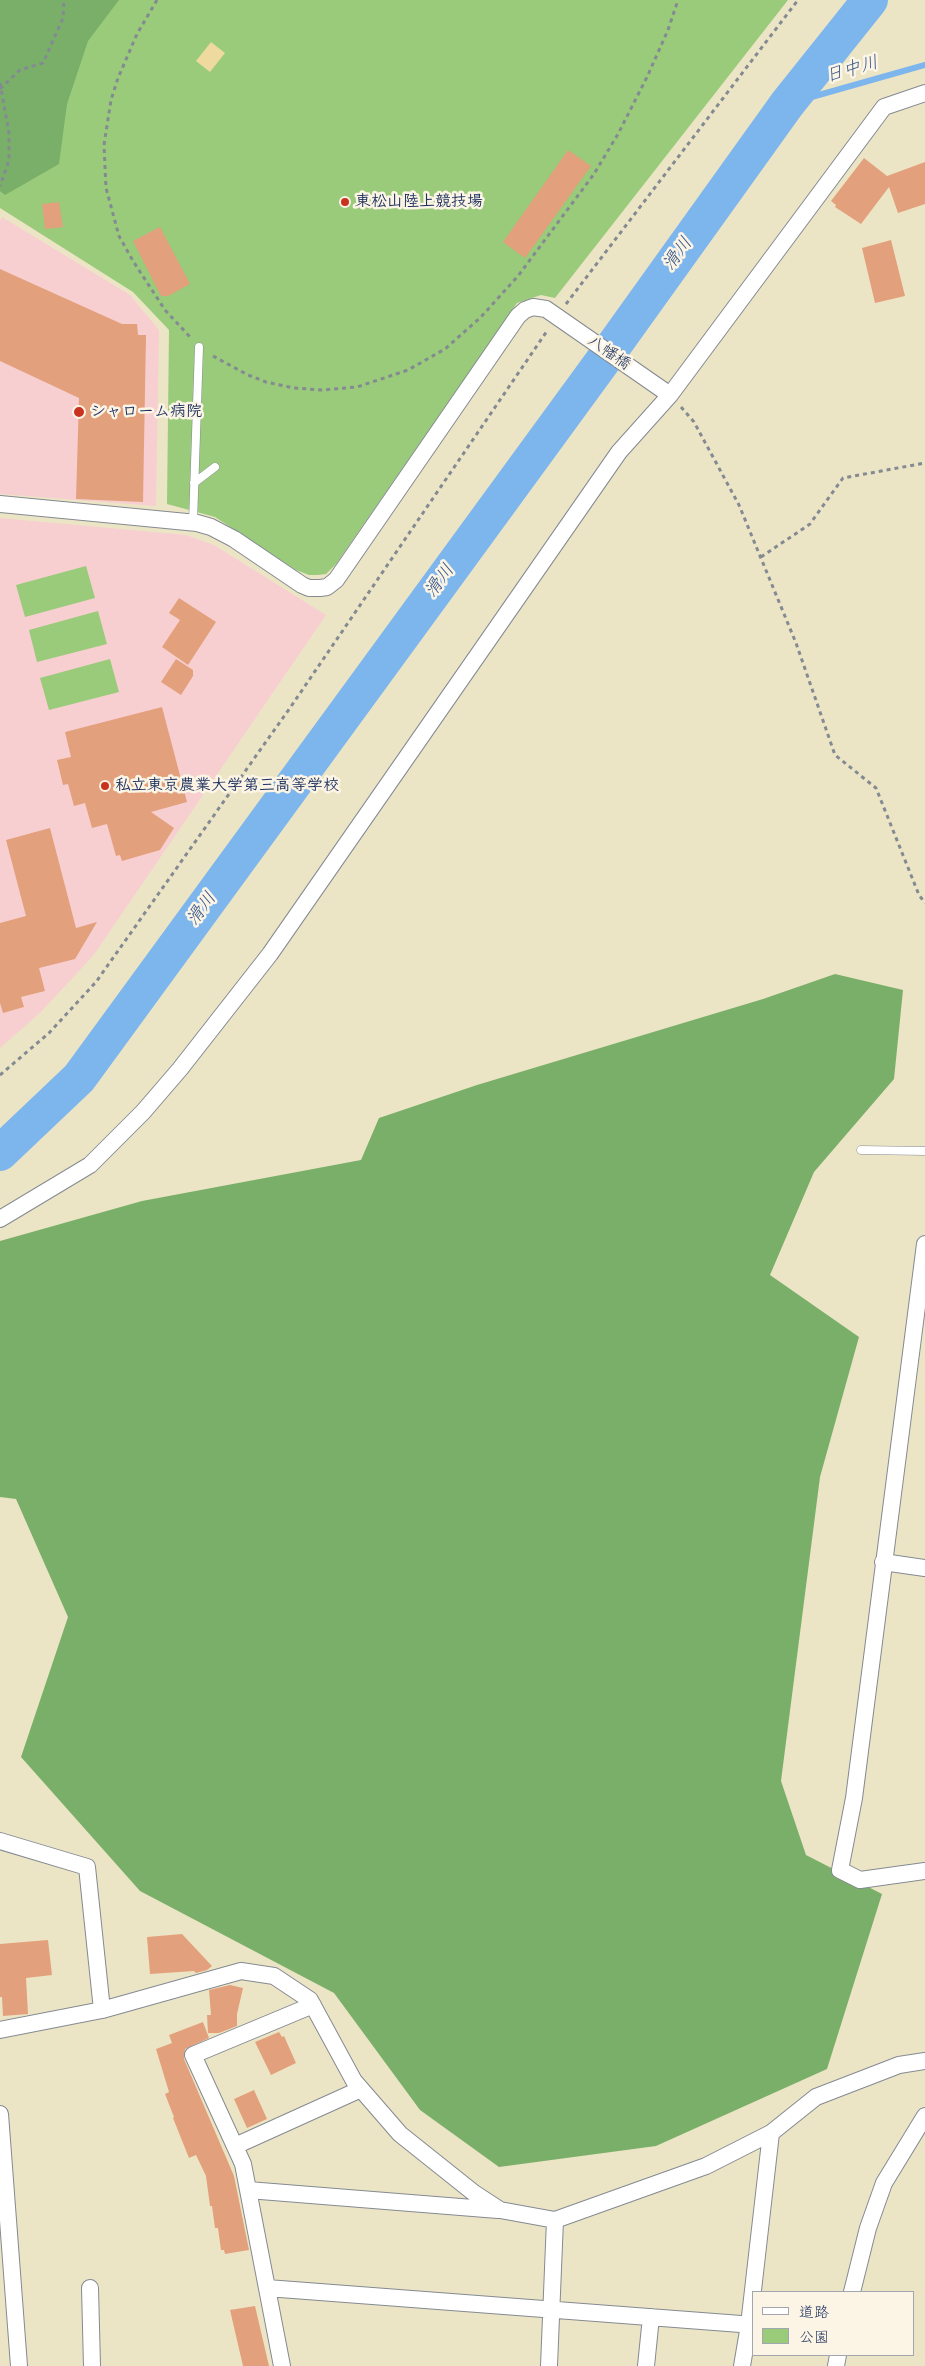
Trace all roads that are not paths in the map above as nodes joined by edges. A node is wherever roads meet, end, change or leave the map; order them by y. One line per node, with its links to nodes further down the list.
1 (925, 93): 3 (street)
2 (199, 346): 5 (lane)
3 (670, 395): 7 (street, 八幡橋); 10 (street)
4 (215, 467): 5 (lane)
5 (194, 483): 7 (lane)
6 (0, 504): 7 (street)
7 (192, 522)
8 (861, 1150): 9 (lane)
9 (925, 1151)
10 (0, 1219)
11 (925, 1244): 12 (street)
12 (883, 1562): 13 (street); 15 (street)
13 (925, 1568)
14 (0, 1841): 17 (street)
15 (925, 1871)
16 (313, 2004): 17 (street); 20 (street); 24 (street)
17 (102, 2010): 18 (street)
18 (0, 2030)
19 (925, 2061): 23 (street)
20 (361, 2089): 24 (street); 27 (street)
21 (0, 2114): 25 (street)
22 (925, 2116): 32 (street)
23 (771, 2133): 28 (street); 31 (street)
24 (234, 2146): 26 (street)
25 (2, 2173): 33 (street)
26 (248, 2190): 27 (street); 30 (street)
27 (500, 2210): 28 (street)
28 (555, 2220): 34 (street)
29 (90, 2288): 38 (street)
30 (267, 2288): 34 (street); 39 (street)
31 (755, 2291)
32 (852, 2291)
33 (7, 2300): 37 (street)
34 (552, 2310): 35 (street); 40 (street)
35 (651, 2317): 36 (street); 41 (street)
36 (751, 2325): 42 (street)
37 (19, 2366)
38 (92, 2366)
39 (282, 2366)
40 (549, 2366)
41 (646, 2366)
42 (742, 2366)

